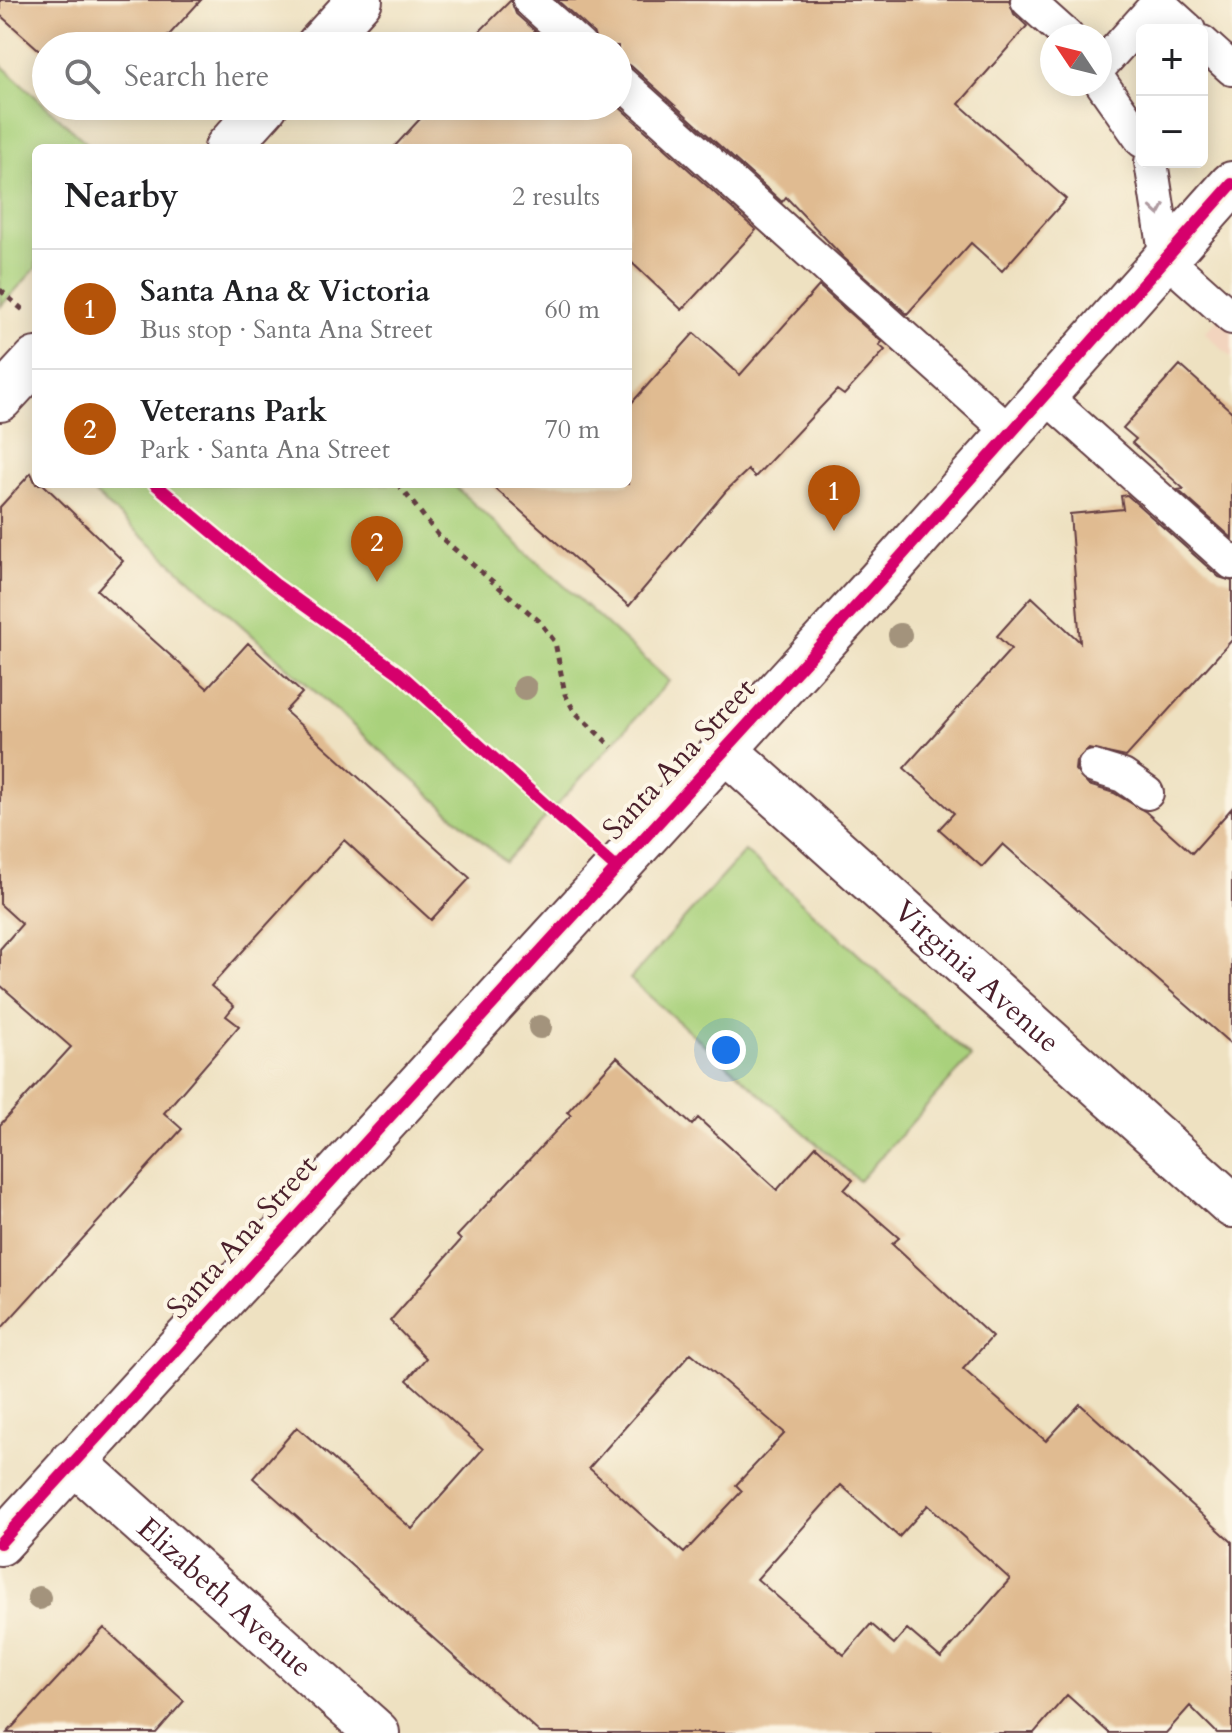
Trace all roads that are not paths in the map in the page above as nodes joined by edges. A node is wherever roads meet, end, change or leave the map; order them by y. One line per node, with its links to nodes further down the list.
1 (360, 0): 7 (street)
2 (529, 0): 8 (lane)
3 (1027, 0): 5 (lane)
4 (1159, 1): 6 (lane); 10 (lane)
5 (1054, 24)
6 (1183, 24)
7 (331, 32)
8 (564, 32)
9 (1208, 47): 11 (lane)
10 (1112, 54)
11 (1232, 69)
12 (632, 93): 24 (lane)
13 (1110, 96): 15 (lane)
14 (252, 120): 16 (street)
15 (1136, 132)
16 (231, 144)
17 (1152, 168): 19 (lane, one-way to 19)
18 (1232, 184): 19 (street, Santa Ana Street)
19 (1166, 259): 20 (lane); 22 (street, Santa Ana Street)
20 (1232, 318)
21 (32, 364): 23 (street)
22 (1045, 396): 24 (street, Santa Ana Street); 25 (lane)
23 (0, 399)
24 (1011, 433): 26 (street, Santa Ana Street)
25 (1232, 563)
26 (724, 749): 29 (street, Virginia Avenue); 30 (street, Santa Ana Street)
27 (1094, 767): 28 (lane)
28 (1147, 793)
29 (1232, 1205)
30 (73, 1461): 31 (street, Santa Ana Street); 32 (street, Elizabeth Avenue)
31 (0, 1543)
32 (377, 1733)

